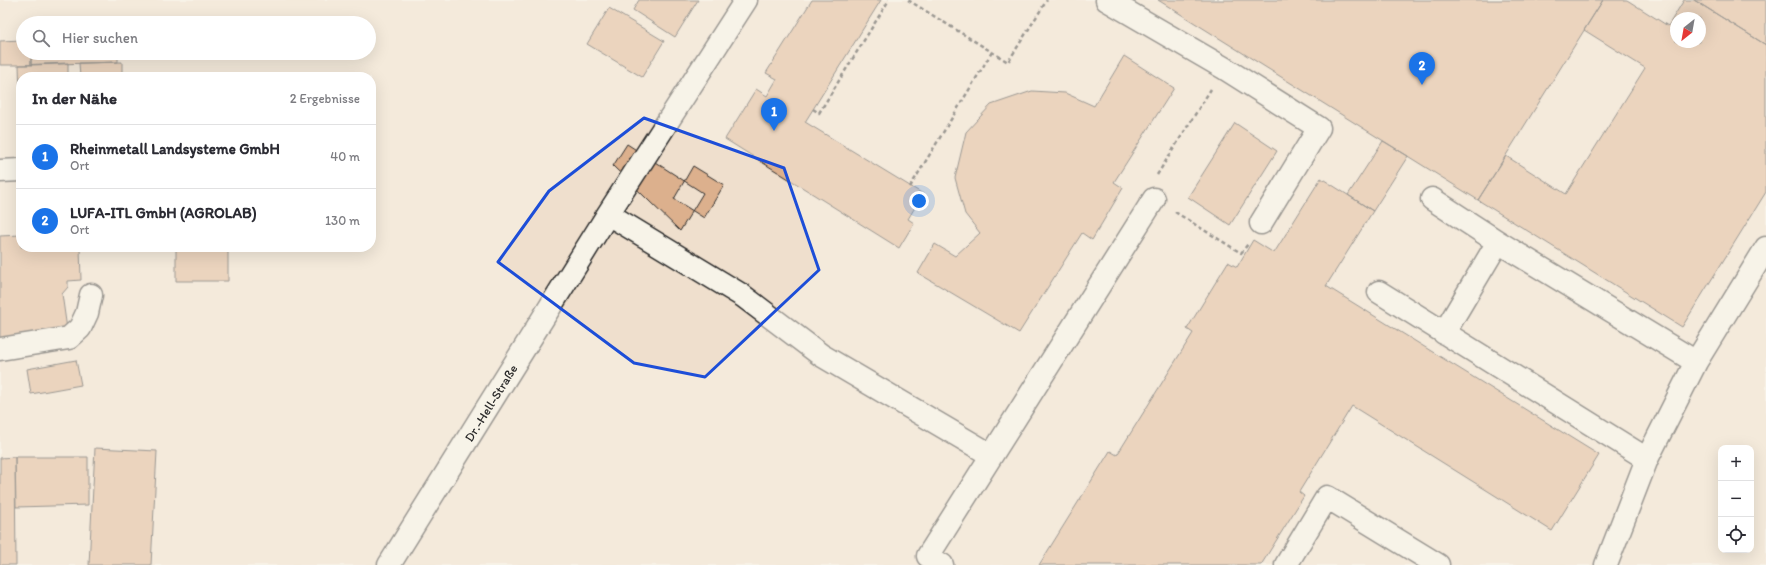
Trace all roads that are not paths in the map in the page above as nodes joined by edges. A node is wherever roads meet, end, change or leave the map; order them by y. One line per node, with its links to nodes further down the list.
1 (746, 0): 7 (lane, Dr.-Hell-Straße)
2 (1107, 0): 8 (lane)
3 (16, 170): 4 (lane)
4 (0, 171)
5 (1154, 199): 16 (lane)
6 (1432, 200): 9 (lane)
7 (608, 214): 16 (lane); 18 (lane, Dr.-Hell-Straße)
8 (1261, 223)
9 (1498, 242): 13 (lane); 15 (lane)
10 (1766, 248): 15 (lane)
11 (1379, 292): 13 (lane)
12 (91, 295): 14 (lane)
13 (1444, 332): 17 (lane)
14 (0, 349)
15 (1696, 362): 17 (lane)
16 (991, 455): 19 (lane)
17 (1647, 459): 22 (lane)
18 (389, 565)
19 (942, 565)
20 (1286, 565): 21 (lane)
21 (1438, 565)
22 (1606, 565)

